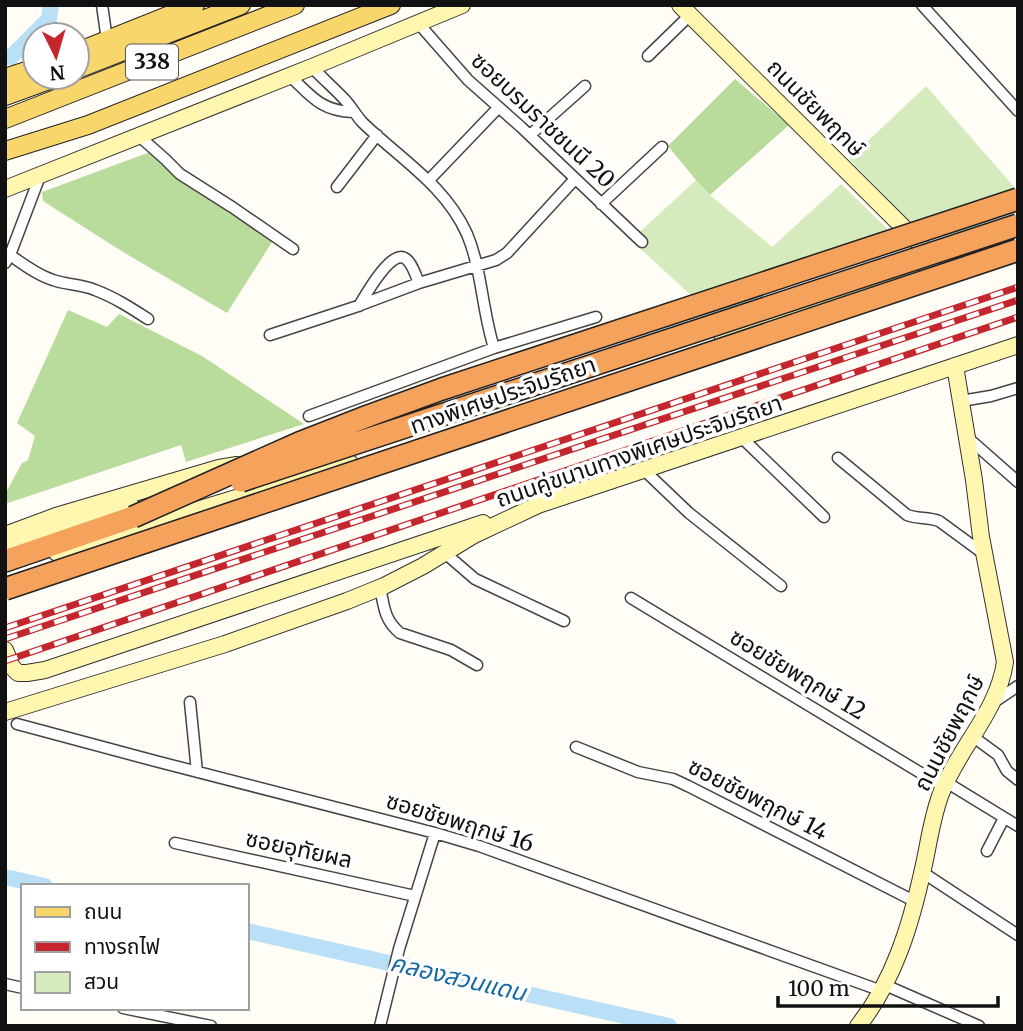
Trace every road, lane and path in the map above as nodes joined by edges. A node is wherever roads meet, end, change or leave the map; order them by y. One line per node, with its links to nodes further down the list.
1 (102, 5): 13 (street)
2 (179, 5): 13 (main road, 338)
3 (195, 5): 15 (main road)
4 (241, 5): 17 (main road)
5 (391, 5): 11 (main road, 338)
6 (402, 5): 11 (main road)
7 (462, 5): 12 (main road)
8 (922, 5): 22 (street)
9 (295, 6): 24 (main road, 338)
10 (685, 10): 16 (street); 41 (main road, ถนนชัยพฤกษ์)
11 (370, 14): 25 (main road, 338)
12 (419, 24): 18 (main road); 21 (street, ซอยบรมราชชนนี 20)
13 (106, 33): 14 (main road, 338)
14 (91, 39)
15 (91, 46)
16 (648, 55)
17 (91, 64)
18 (312, 67): 19 (main road); 23 (street)
19 (290, 76): 23 (street); 28 (main road)
20 (584, 86): 27 (street)
21 (498, 107): 27 (street, ซอยบรมราชชนนี 20); 34 (street)
22 (1018, 111)
23 (353, 112): 26 (street)
24 (7, 119)
25 (88, 125): 30 (main road, 338); 31 (main road)
26 (377, 135): 34 (street); 35 (street)
27 (530, 135): 33 (street, ซอยบรมราชชนนี 20)
28 (139, 136): 32 (main road); 43 (street)
29 (662, 147): 38 (street)
30 (5, 151)
31 (5, 163)
32 (40, 176): 36 (main road); 45 (street)
33 (575, 179): 38 (street, ซอยบรมราชชนนี 20); 46 (street)
34 (429, 180): 46 (street)
35 (337, 187)
36 (7, 188)
37 (1018, 199): 66 (highway, bridge)
38 (601, 204): 40 (street, ซอยบรมราชชนนี 20)
39 (1018, 223): 42 (main road); 66 (highway, ทางพิเศษประจิมรัถยา, bridge)
40 (642, 242)
41 (920, 244): 42 (main road); 47 (main road)
42 (946, 246): 47 (main road)
43 (293, 249)
44 (1018, 250): 77 (highway, ทางพิเศษประจิมรัถยา, bridge)
45 (8, 259): 51 (street)
46 (477, 267): 48 (street); 54 (street)
47 (910, 270): 61 (main road); 74 (main road)
48 (419, 283): 49 (street); 49 (street)
49 (359, 306): 52 (street)
50 (596, 317): 54 (street)
51 (148, 319)
52 (270, 335)
53 (1018, 345): 55 (main road, ถนนคู่ขนานทางพิเศษประจิมรัถยา)
54 (494, 348): 58 (street)
55 (955, 366): 57 (main road, ถนนชัยพฤกษ์); 60 (main road, ถนนคู่ขนานทางพิเศษประจิมรัถยา)
56 (1018, 388): 57 (street)
57 (961, 401): 59 (main road, ถนนชัยพฤกษ์)
58 (309, 416)
59 (967, 437): 64 (street); 72 (main road, ถนนชัยพฤกษ์)
60 (742, 438): 63 (main road, ถนนคู่ขนานทางพิเศษประจิมรัถยา); 67 (street)
61 (397, 439): 68 (main road); 70 (main road, bridge)
62 (838, 458): 72 (street)
63 (645, 471): 65 (main road, ถนนคู่ขนานทางพิเศษประจิมรัถยา); 75 (street)
64 (1018, 482)
65 (538, 505): 69 (main road, ถนนคู่ขนานทางพิเศษประจิมรัถยา); 80 (main road)
66 (133, 517): 73 (highway, ทางพิเศษประจิมรัถยา)
67 (824, 517)
68 (5, 535)
69 (474, 535): 71 (main road, ถนนคู่ขนานทางพิเศษประจิมรัถยา); 82 (main road)
70 (5, 547)
71 (446, 554): 76 (main road, ถนนคู่ขนานทางพิเศษประจิมรัถยา); 79 (street)
72 (984, 554): 85 (main road, ถนนชัยพฤกษ์)
73 (5, 561)
74 (5, 571)
75 (781, 586)
76 (380, 587): 81 (street); 86 (main road, ถนนคู่ขนานทางพิเศษประจิมรัถยา)
77 (5, 589)
78 (631, 598): 91 (street, ซอยชัยพฤกษ์ 12)
79 (564, 621)
80 (5, 650)
81 (477, 665)
82 (5, 675)
83 (1018, 686): 85 (street)
84 (190, 702): 89 (street)
85 (994, 702): 87 (main road, ถนนชัยพฤกษ์)
86 (11, 718): 89 (street, ซอยชัยพฤกษ์ 16)
87 (972, 736): 90 (street); 91 (main road, ถนนชัยพฤกษ์)
88 (576, 747): 99 (street, ซอยชัยพฤกษ์ 14)
89 (197, 772): 94 (street, ซอยชัยพฤกษ์ 16)
90 (1018, 780)
91 (945, 784): 92 (street, ซอยชัยพฤกษ์ 12); 97 (main road, ถนนชัยพฤกษ์)
92 (1003, 818): 93 (street, ซอยชัยพฤกษ์ 12); 96 (street)
93 (1018, 826)
94 (435, 833): 98 (street); 101 (street, ซอยชัยพฤกษ์ 16)
95 (175, 843): 98 (street, ซอยอุทัยผล)
96 (987, 851)
97 (922, 872): 99 (main road, ถนนชัยพฤกษ์); 100 (street)
98 (415, 896): 104 (street)
99 (916, 901): 101 (main road, ถนนชัยพฤกษ์)
100 (1018, 935)
101 (884, 988): 105 (main road, ถนนชัยพฤกษ์); 106 (street, ซอยชัยพฤกษ์ 16)
102 (133, 1010): 103 (street)
103 (211, 1026)
104 (380, 1026)
105 (858, 1026)
106 (979, 1026)

